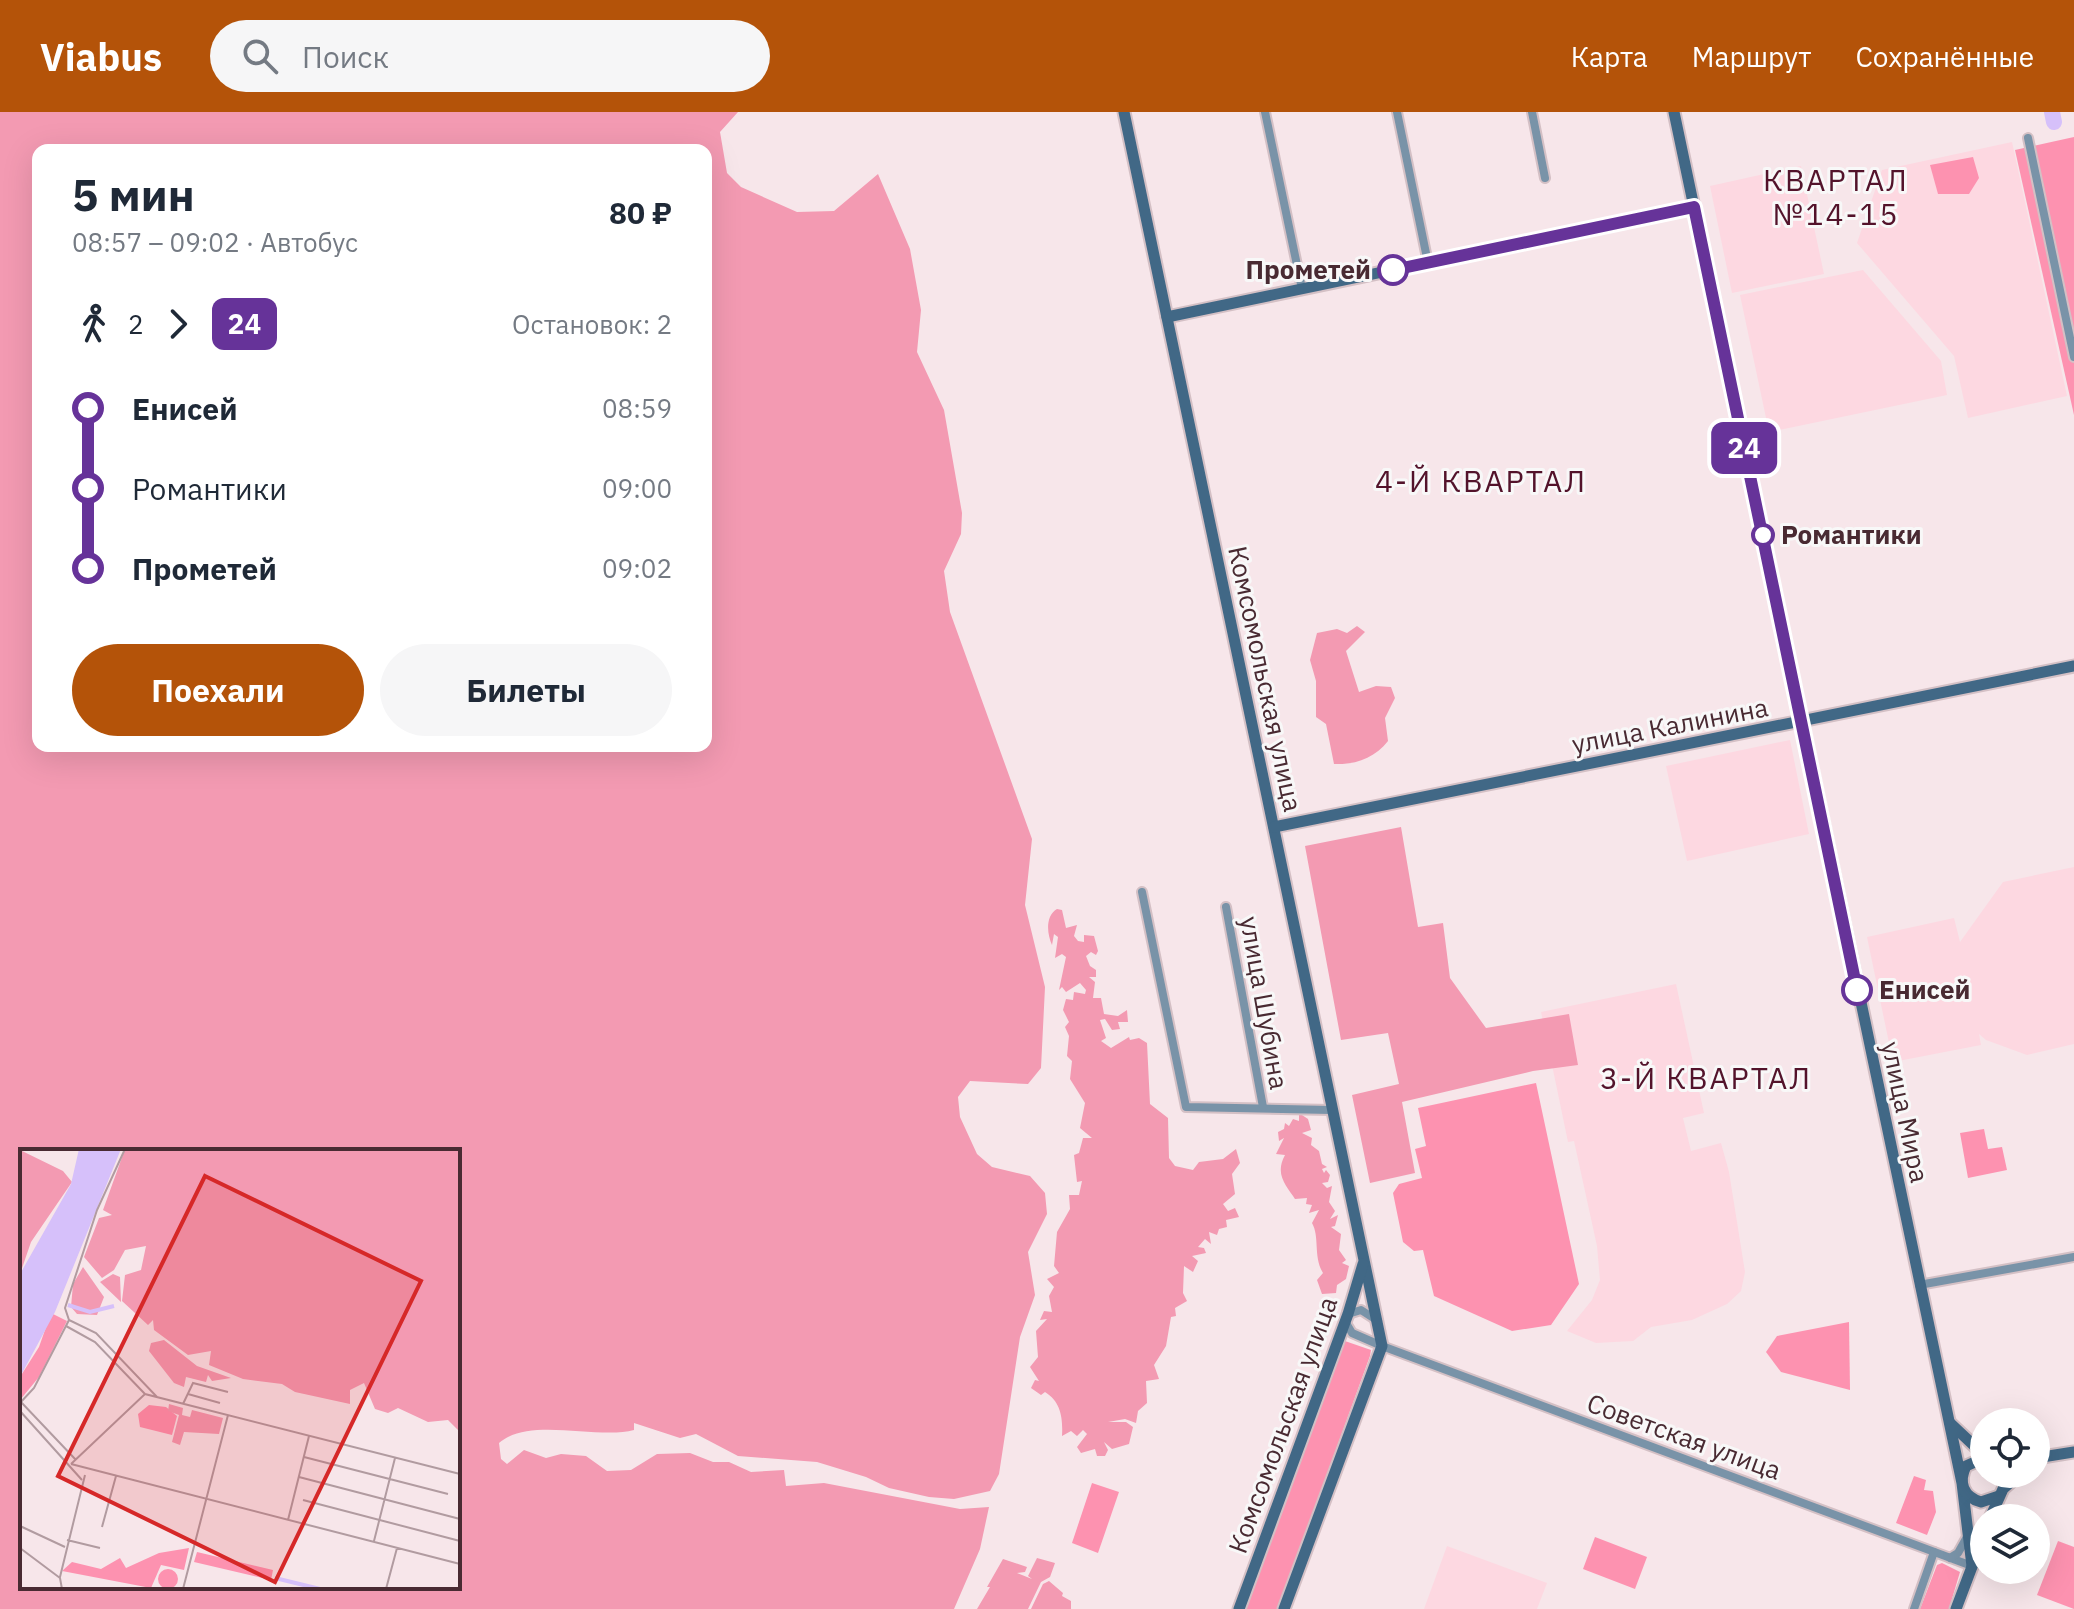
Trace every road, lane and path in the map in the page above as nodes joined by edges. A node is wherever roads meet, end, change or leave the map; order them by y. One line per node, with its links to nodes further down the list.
1 (1124, 112): 11 (street, Комсомольская улица)
2 (1265, 112): 10 (street)
3 (1397, 112): 9 (street)
4 (1532, 112): 7 (street)
5 (1674, 112): 8 (street, улица Мира)
6 (2028, 138): 12 (street)
7 (1545, 178)
8 (1694, 207): 9 (street); 14 (street, улица Мира)
9 (1428, 263): 10 (street)
10 (1302, 289): 11 (street)
11 (1167, 317): 15 (street, Комсомольская улица)
12 (2074, 357)
13 (2074, 666): 14 (street, улица Калинина)
14 (1802, 722): 15 (street, улица Калинина); 22 (street, улица Мира)
15 (1274, 827): 19 (street, Комсомольская улица)
16 (1142, 892): 18 (street)
17 (1226, 907): 18 (street, улица Шубина)
18 (1263, 1107): 19 (street)
19 (1331, 1110): 20 (street, Комсомольская улица)
20 (1365, 1255): 23 (street, Комсомольская улица); 24 (street, Комсомольская улица)
21 (2074, 1257): 22 (street)
22 (1919, 1285): 26 (street, улица Мира)
23 (1347, 1317): 24 (street); 25 (street, Советская улица); 43 (street, Комсомольская улица)
24 (1378, 1321): 25 (street, Комсомольская улица)
25 (1382, 1346): 38 (street, Советская улица); 44 (street, Комсомольская улица)
26 (1946, 1416): 27 (street); 28 (street); 32 (street, улица Мира)
27 (1970, 1438)
28 (1970, 1445)
29 (2074, 1452): 30 (street)
30 (2050, 1456)
31 (1970, 1464): 32 (street)
32 (1962, 1483): 35 (street); 37 (street, улица Мира)
33 (2002, 1488): 35 (street)
34 (2005, 1488): 35 (street)
35 (2001, 1492): 36 (street)
36 (1996, 1504)
37 (1967, 1537): 39 (street, улица Мира); 40 (street)
38 (1934, 1552): 40 (street, Советская улица); 45 (street)
39 (1970, 1554)
40 (1950, 1558): 41 (street, Советская улица)
41 (1970, 1565)
42 (1970, 1571): 46 (street)
43 (1239, 1609)
44 (1284, 1609)
45 (1914, 1609)
46 (1956, 1609)

